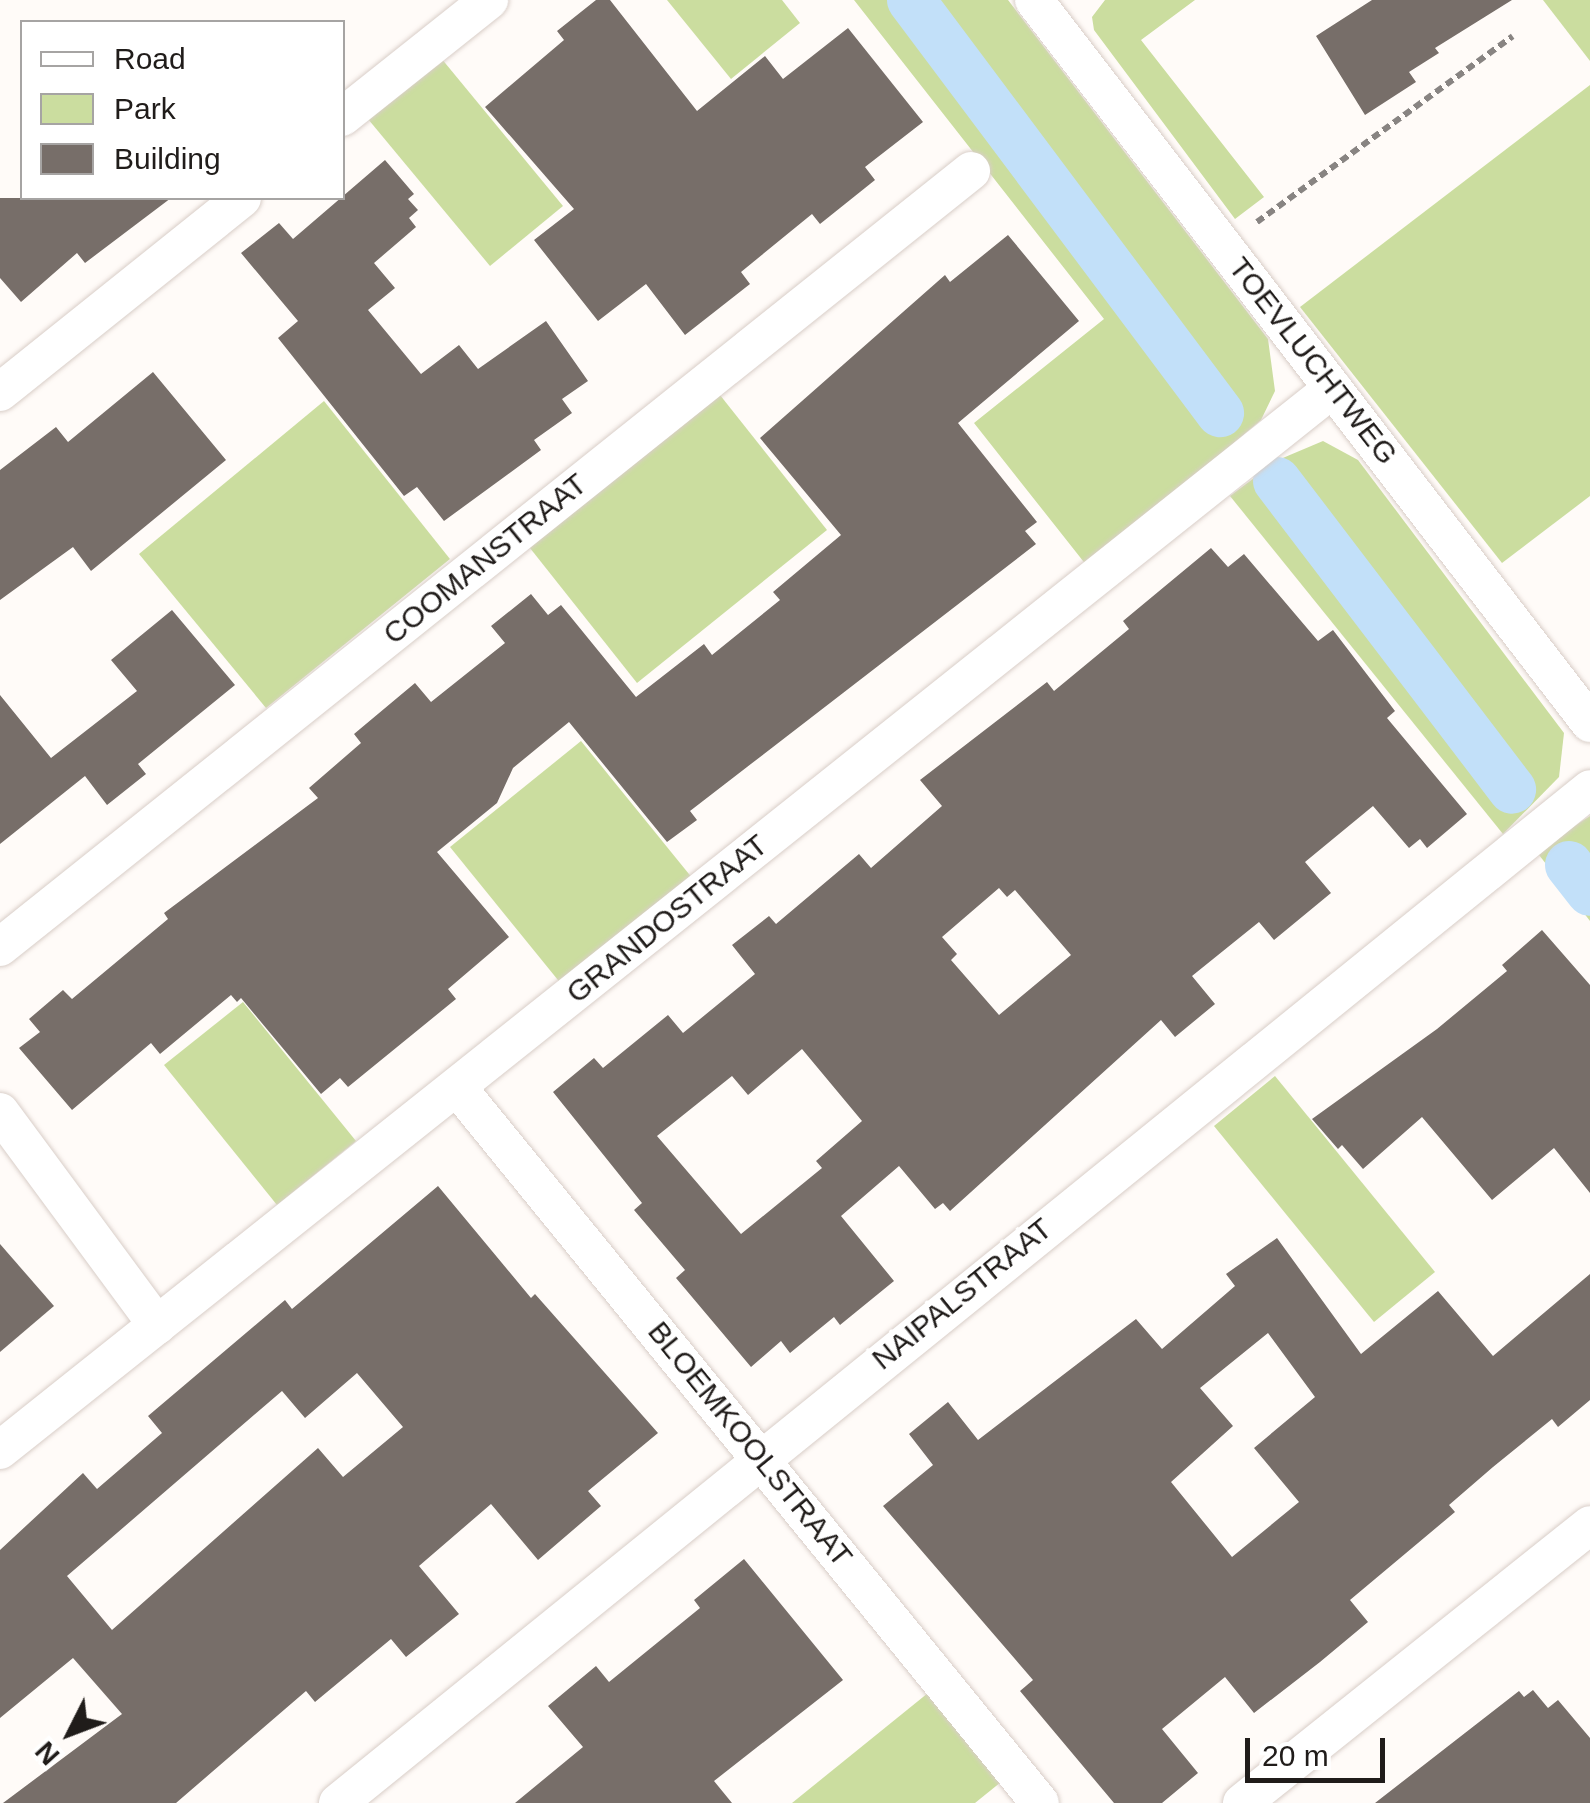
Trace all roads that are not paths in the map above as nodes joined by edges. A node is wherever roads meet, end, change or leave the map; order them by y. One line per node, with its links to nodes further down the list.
1 (489, 0): 3 (street)
2 (1049, 5): 6 (street, TOEVLUCHTWEG)
3 (345, 115)
4 (970, 171): 10 (street, COOMANSTRAAT)
5 (240, 200): 7 (street)
6 (1333, 388): 8 (street, TOEVLUCHTWEG); 11 (street, GRANDOSTRAAT)
7 (0, 392)
8 (1590, 723)
9 (1590, 789): 15 (street, NAIPALSTRAAT)
10 (0, 947)
11 (456, 1087): 13 (street, GRANDOSTRAAT); 15 (street, BLOEMKOOLSTRAAT)
12 (0, 1112): 13 (street)
13 (156, 1325): 14 (street, GRANDOSTRAAT)
14 (0, 1450)
15 (760, 1456): 17 (street, NAIPALSTRAAT); 18 (street, BLOEMKOOLSTRAAT)
16 (1590, 1525): 19 (street)
17 (338, 1803)
18 (1040, 1803)
19 (1242, 1803)

